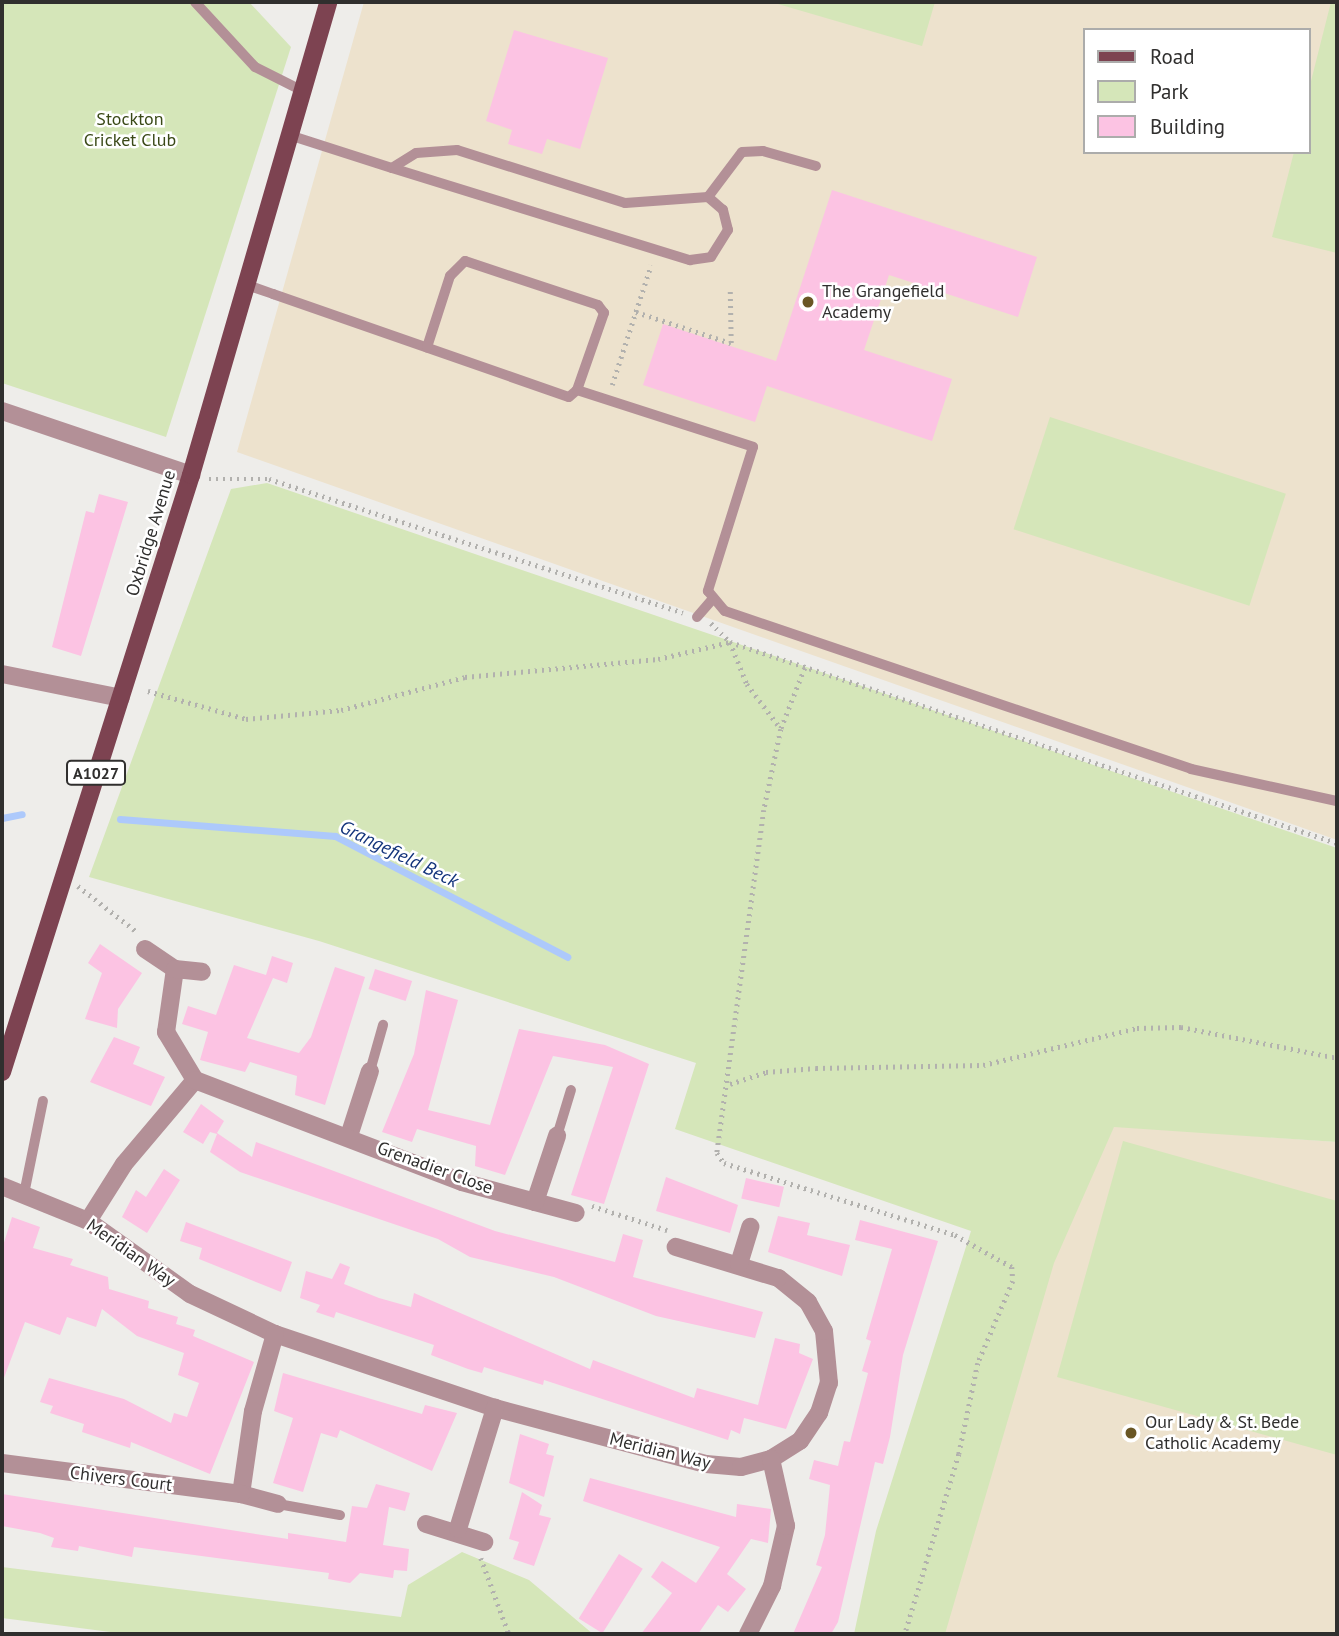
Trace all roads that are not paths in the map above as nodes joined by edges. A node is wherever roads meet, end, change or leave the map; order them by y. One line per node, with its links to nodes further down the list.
1 (194, 2): 3 (lane)
2 (328, 2): 3 (main road, Oxbridge Avenue / A1027)
3 (303, 91): 4 (main road, Oxbridge Avenue / A1027)
4 (289, 135): 6 (lane); 8 (main road, Oxbridge Avenue / A1027)
5 (816, 166): 7 (lane)
6 (392, 168): 7 (lane); 7 (lane)
7 (708, 197)
8 (247, 285): 9 (lane); 12 (main road, Oxbridge Avenue / A1027)
9 (427, 347): 10 (lane); 10 (lane)
10 (577, 390): 13 (lane)
11 (2, 411): 12 (street)
12 (191, 475): 16 (main road, Oxbridge Avenue / A1027)
13 (712, 600): 14 (lane); 17 (lane)
14 (697, 617)
15 (2, 674): 16 (street)
16 (121, 698): 23 (main road, Oxbridge Avenue / A1027)
17 (1337, 801)
18 (145, 949): 19 (street)
19 (175, 969): 20 (street); 24 (street)
20 (202, 972)
21 (383, 1025): 22 (lane)
22 (370, 1070): 27 (street)
23 (2, 1072)
24 (195, 1080): 27 (street, Grenadier Close); 33 (street)
25 (571, 1090): 28 (lane)
26 (43, 1101): 30 (lane)
27 (349, 1136): 31 (street, Grenadier Close)
28 (557, 1136): 31 (street)
29 (2, 1186): 30 (street, Meridian Way)
30 (23, 1194): 33 (street, Meridian Way)
31 (536, 1202): 32 (street, Grenadier Close)
32 (582, 1209)
33 (88, 1222): 37 (street, Meridian Way)
34 (750, 1227): 36 (street)
35 (673, 1239): 36 (street, Meridian Way)
36 (739, 1264): 39 (street, Meridian Way)
37 (275, 1334): 38 (street, Meridian Way); 41 (street)
38 (495, 1408): 39 (street, Meridian Way); 44 (street)
39 (771, 1459): 45 (street)
40 (2, 1463): 41 (street, Chivers Court)
41 (241, 1494): 42 (street, Chivers Court)
42 (278, 1504): 43 (lane)
43 (340, 1515)
44 (426, 1524)
45 (748, 1634)

